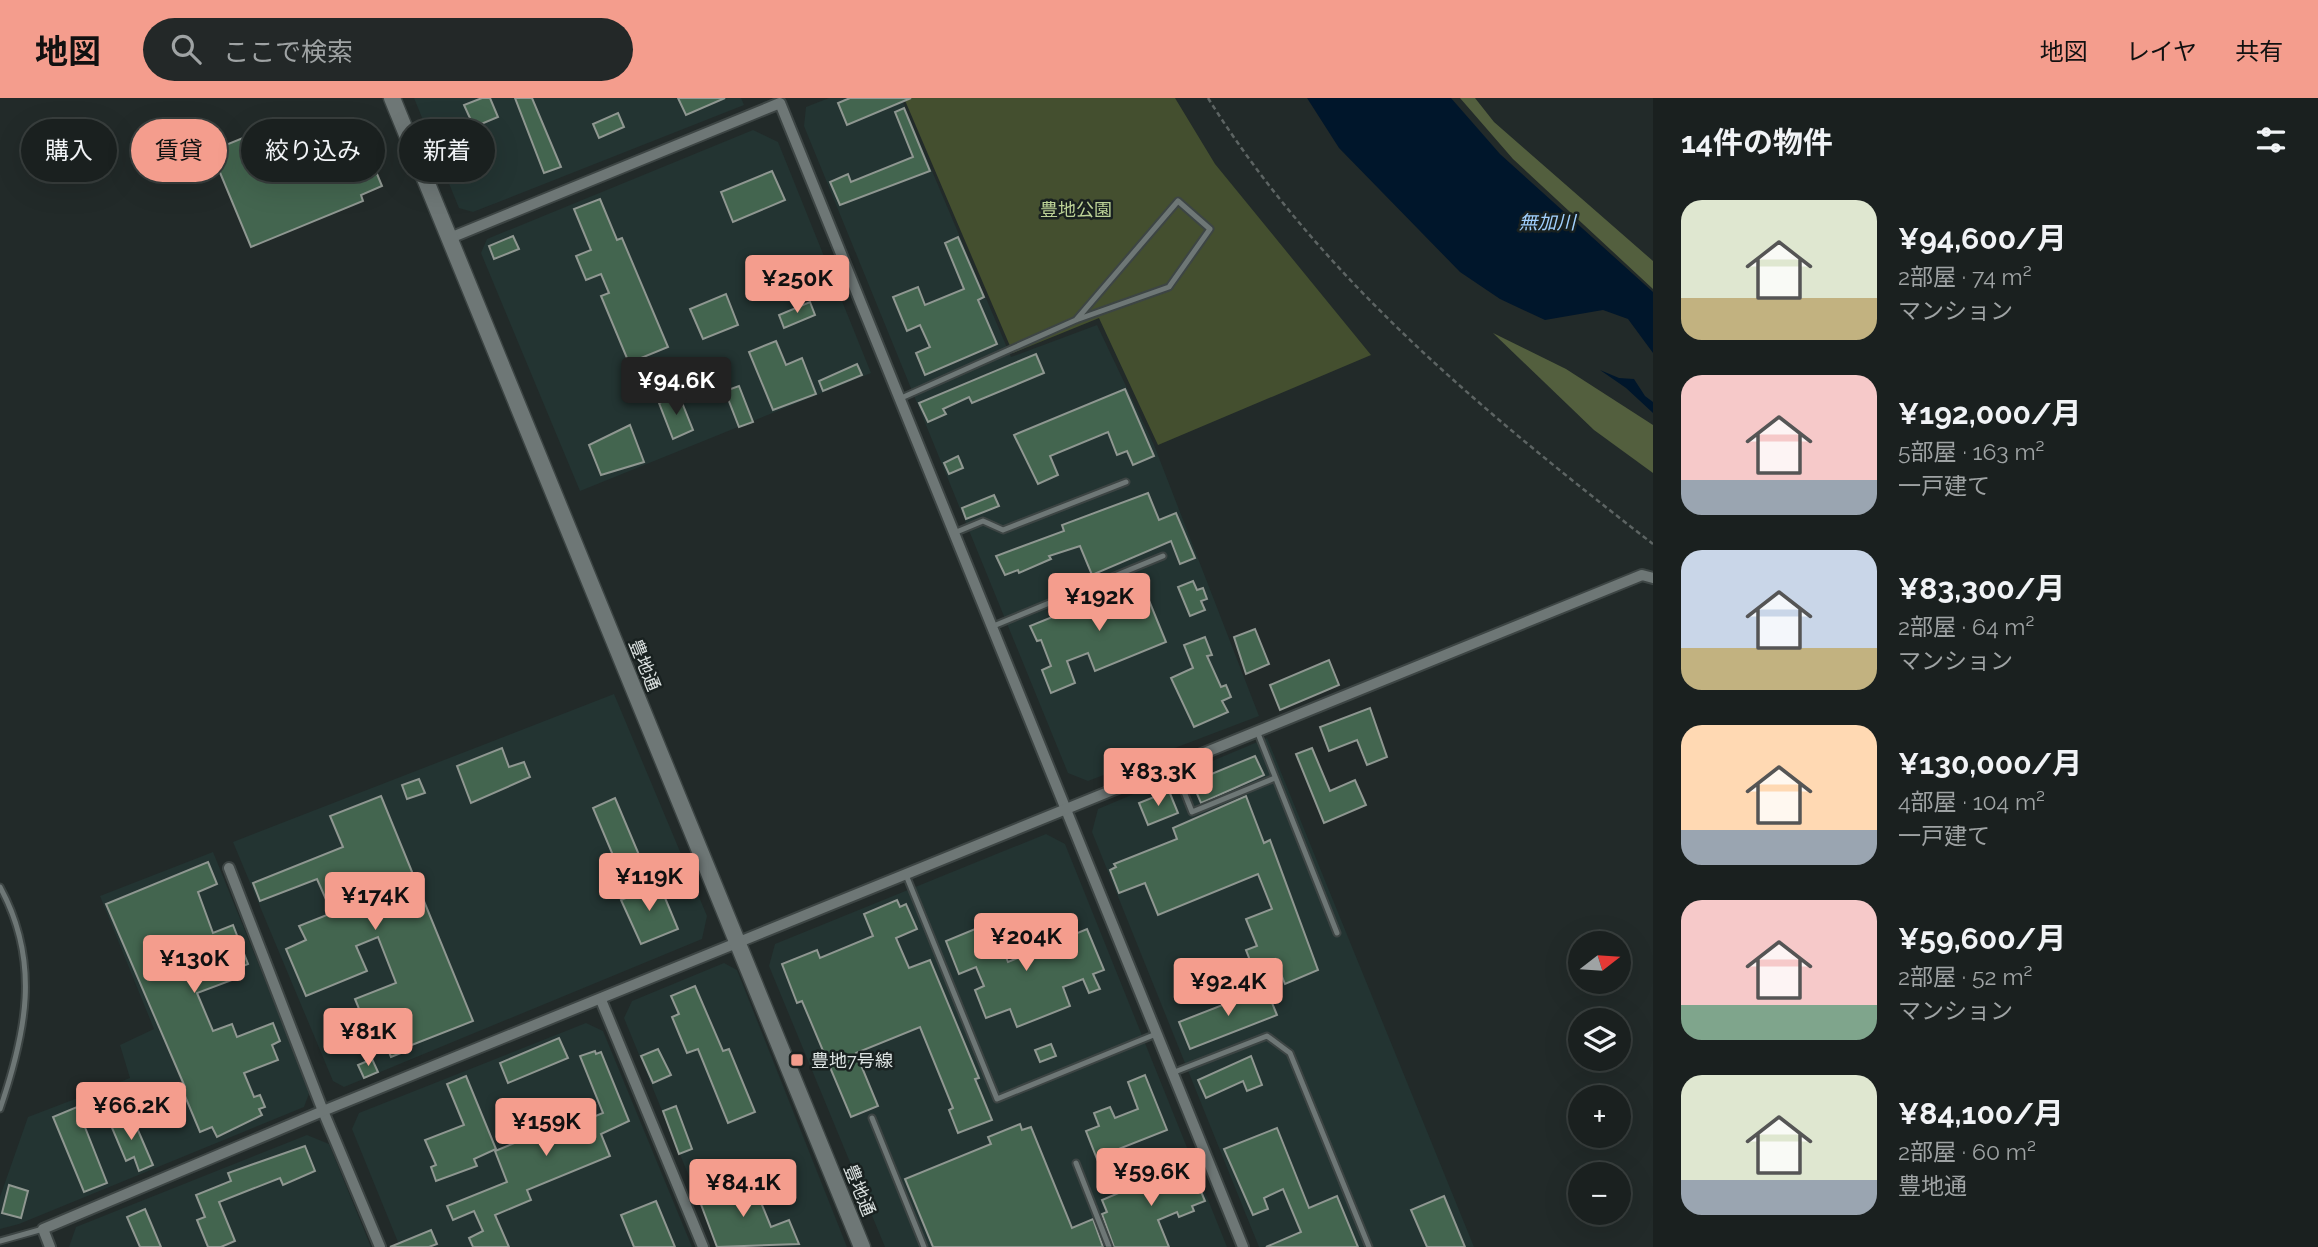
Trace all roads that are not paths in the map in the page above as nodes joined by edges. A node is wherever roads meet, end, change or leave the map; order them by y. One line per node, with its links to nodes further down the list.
1 (392, 98): 4 (main road, 豊地通)
2 (793, 98): 3 (street)
3 (780, 103): 4 (street); 6 (street)
4 (450, 237): 20 (main road, 豊地通)
5 (1076, 320): 5 (lane); 6 (lane)
6 (899, 399): 8 (street)
7 (1126, 482): 8 (lane)
8 (953, 533): 11 (street)
9 (1163, 555): 11 (lane)
10 (1653, 578): 12 (street)
11 (991, 627): 15 (street)
12 (1256, 730): 13 (street); 14 (lane)
13 (1173, 764): 14 (lane); 15 (street)
14 (1275, 778): 19 (lane)
15 (1065, 809): 17 (street); 22 (street)
16 (229, 868): 25 (street)
17 (906, 875): 20 (street); 22 (lane)
18 (0, 887): 24 (lane)
19 (1336, 933)
20 (738, 944): 21 (street); 33 (main road, 豊地通)
21 (601, 1000): 25 (street); 32 (street)
22 (1156, 1034): 23 (street)
23 (1172, 1073): 36 (street); 37 (lane)
24 (0, 1110)
25 (323, 1111): 28 (street); 31 (street)
26 (872, 1118): 34 (lane)
27 (1076, 1163): 35 (lane)
28 (43, 1228): 29 (lane); 30 (street)
29 (0, 1241)
30 (50, 1247)
31 (380, 1247)
32 (702, 1247)
33 (862, 1247)
34 (924, 1247)
35 (1110, 1247)
36 (1243, 1247)
37 (1368, 1247)

